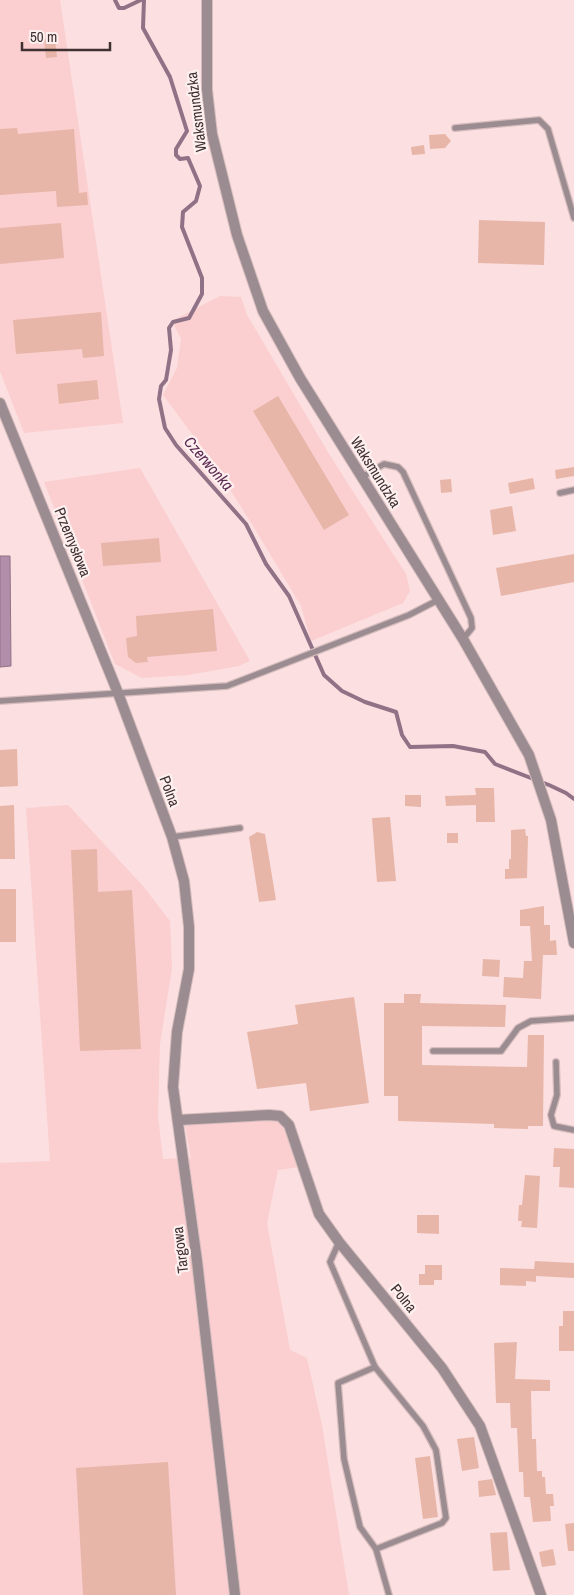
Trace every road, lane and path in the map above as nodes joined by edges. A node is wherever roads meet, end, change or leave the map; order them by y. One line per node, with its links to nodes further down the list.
1 (207, 0): 5 (street, Waksmundzka)
2 (455, 128): 3 (lane)
3 (574, 218)
4 (0, 403): 10 (street, Przemysłowa)
5 (362, 477): 8 (street, Waksmundzka); 9 (lane)
6 (574, 490): 7 (lane)
7 (560, 492)
8 (438, 600): 9 (street, Waksmundzka); 10 (lane)
9 (463, 639): 14 (street, Waksmundzka)
10 (118, 693): 11 (lane); 13 (street, Polna)
11 (0, 701)
12 (240, 828): 13 (lane)
13 (172, 837): 15 (street, Polna)
14 (570, 899): 16 (street, Waksmundzka)
15 (187, 901): 20 (street, Targowa)
16 (574, 943)
17 (574, 1018): 18 (lane)
18 (433, 1050)
19 (556, 1062): 21 (lane)
20 (178, 1120): 22 (street, Polna); 25 (street, Targowa)
21 (574, 1130)
22 (339, 1242): 23 (lane); 27 (street, Polna)
23 (375, 1367): 24 (lane); 24 (lane)
24 (376, 1549): 26 (lane)
25 (235, 1595)
26 (389, 1595)
27 (541, 1595)

